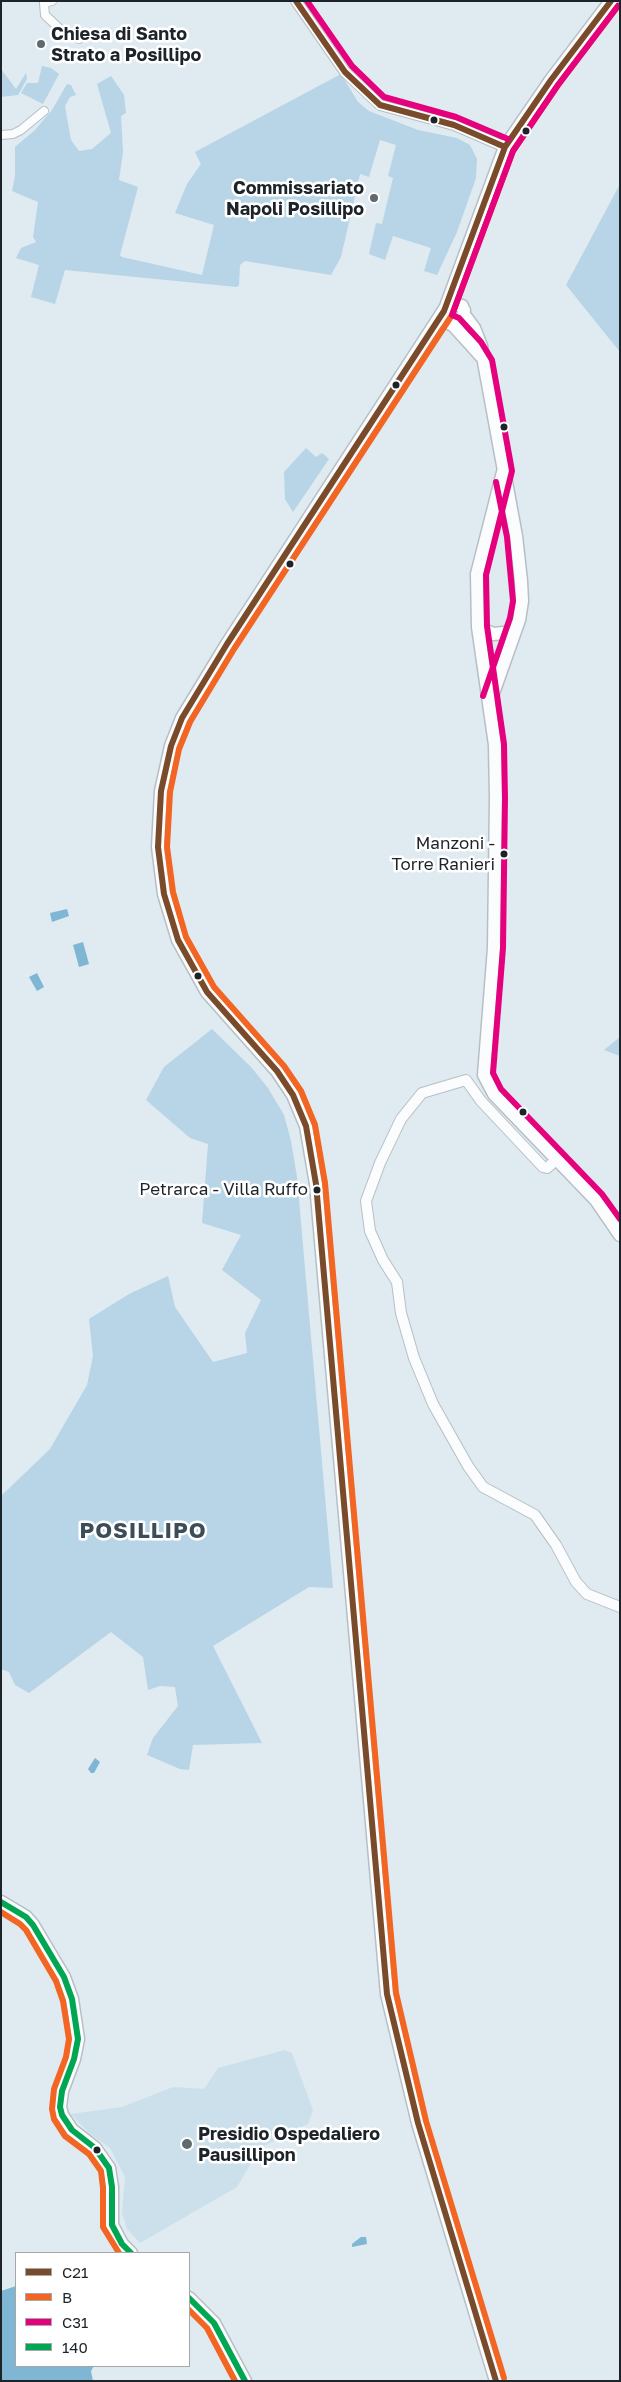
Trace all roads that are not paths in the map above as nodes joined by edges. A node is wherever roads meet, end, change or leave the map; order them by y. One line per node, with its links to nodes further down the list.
1 (52, 1): 4 (street)
2 (296, 1): 7 (street)
3 (611, 1): 7 (street)
4 (79, 39)
5 (44, 111): 6 (street)
6 (1, 135)
7 (505, 147): 8 (street)
8 (455, 283): 9 (street); 10 (street)
9 (444, 310): 10 (street); 11 (street); 12 (street)
10 (463, 311): 11 (street); 13 (street)
11 (452, 325): 12 (street); 13 (street)
12 (416, 355): 27 (street)
13 (484, 363): 14 (street)
14 (503, 472): 15 (street); 16 (street)
15 (515, 530): 16 (street); 18 (street)
16 (486, 537): 17 (street)
17 (478, 627): 18 (street); 19 (street)
18 (514, 632): 19 (street)
19 (490, 703): 20 (street)
20 (557, 1159): 21 (street); 22 (street)
21 (620, 1235)
22 (620, 1607)
23 (1, 1902): 24 (street)
24 (130, 2252)
25 (190, 2299): 26 (street)
26 (245, 2381)
27 (496, 2381)

